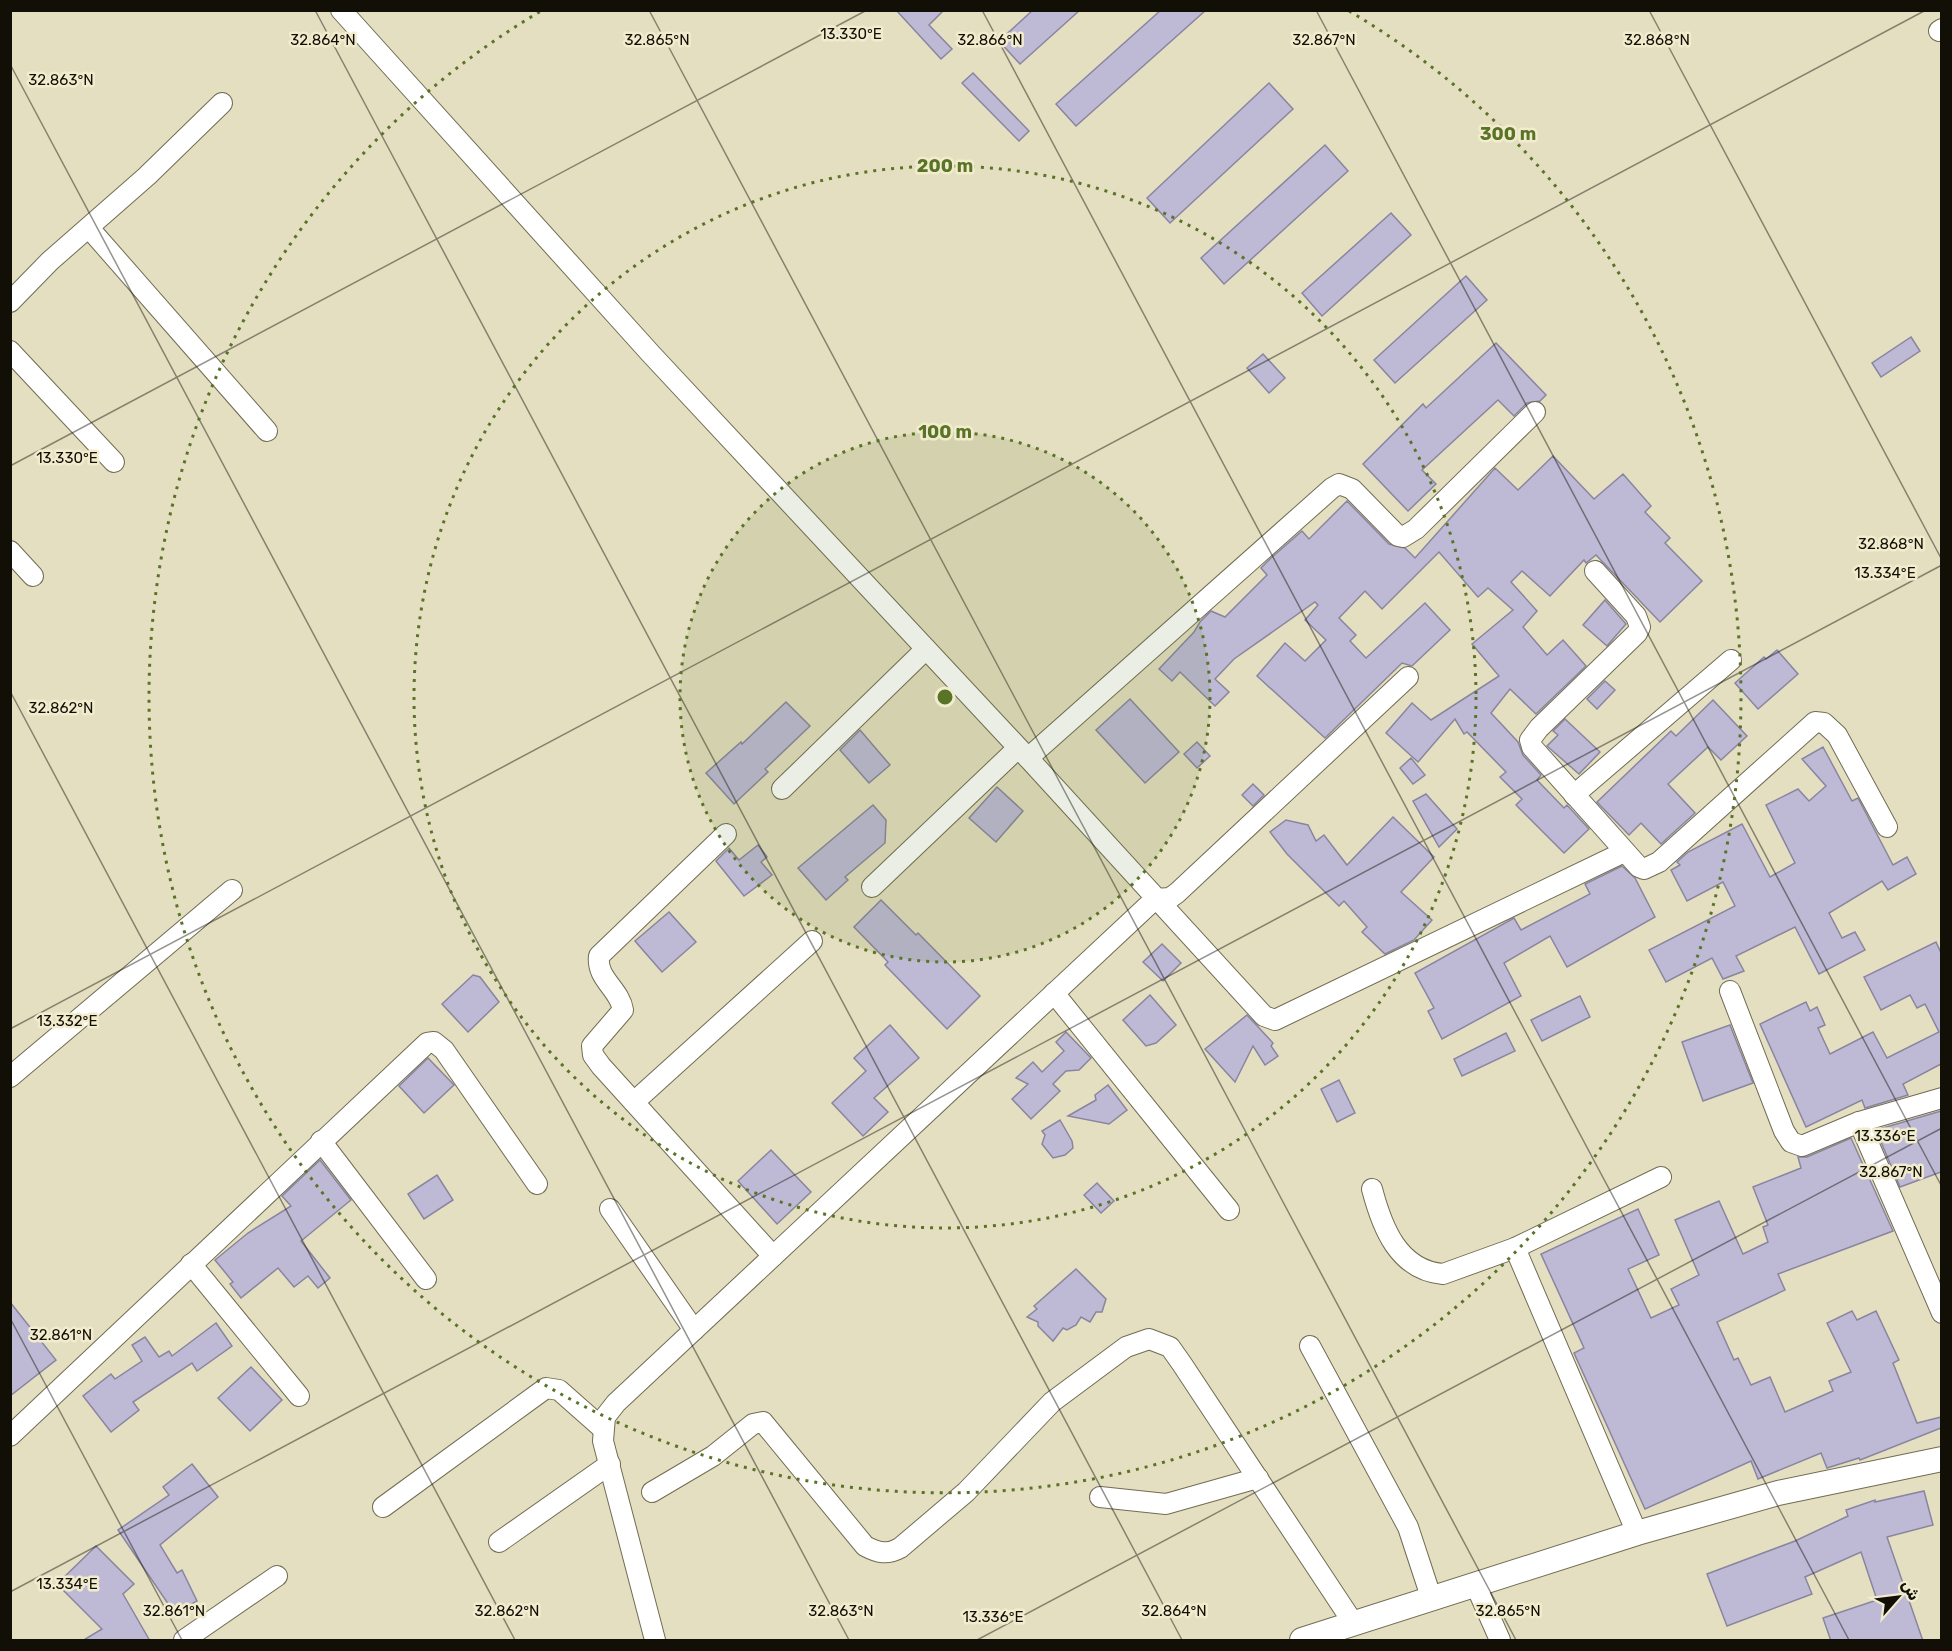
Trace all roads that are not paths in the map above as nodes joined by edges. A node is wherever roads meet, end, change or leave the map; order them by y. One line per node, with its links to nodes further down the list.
1 (340, 10): 12 (street)
2 (222, 103): 3 (street)
3 (89, 228): 4 (street); 7 (street)
4 (10, 302)
5 (10, 351): 8 (street)
6 (1535, 412): 15 (street)
7 (267, 431)
8 (114, 462)
9 (10, 551): 11 (street)
10 (1594, 571): 17 (street)
11 (33, 576)
12 (926, 649): 15 (street); 16 (street)
13 (1731, 660): 17 (street)
14 (1408, 677): 23 (street)
15 (1023, 753): 21 (street); 23 (street)
16 (782, 789)
17 (1574, 795): 20 (street)
18 (1887, 827): 20 (street)
19 (726, 834): 29 (street)
20 (1624, 852): 23 (street)
21 (872, 887)
22 (232, 890): 27 (street)
23 (1155, 900): 26 (street)
24 (812, 941): 29 (street)
25 (1730, 991): 30 (street)
26 (1054, 993): 36 (street); 38 (street)
27 (10, 1077)
28 (1941, 1098): 30 (street)
29 (634, 1102): 38 (street)
30 (1859, 1122): 41 (street)
31 (321, 1142): 33 (street); 39 (street); 40 (street)
32 (1660, 1177): 37 (street)
33 (537, 1184)
34 (1372, 1189): 37 (street)
35 (610, 1209): 42 (street)
36 (1229, 1210)
37 (1515, 1248): 53 (street)
38 (773, 1256): 42 (street)
39 (191, 1264): 44 (street); 46 (street)
40 (426, 1279)
41 (1941, 1313)
42 (694, 1330): 45 (street)
43 (1310, 1346): 57 (street)
44 (299, 1396)
45 (602, 1428): 48 (street); 52 (street)
46 (10, 1436)
47 (1941, 1459): 53 (main road)
48 (610, 1464): 54 (street); 60 (street)
49 (1258, 1478): 50 (street); 51 (street); 58 (street)
50 (652, 1492)
51 (1100, 1497)
52 (383, 1507)
53 (1637, 1533): 56 (main road)
54 (500, 1542)
55 (277, 1576): 59 (street)
56 (1476, 1586): 57 (main road); 62 (street)
57 (1432, 1600): 58 (main road)
58 (1354, 1624): 61 (main road)
59 (184, 1641)
60 (655, 1641)
61 (1302, 1641)
62 (1500, 1641)

